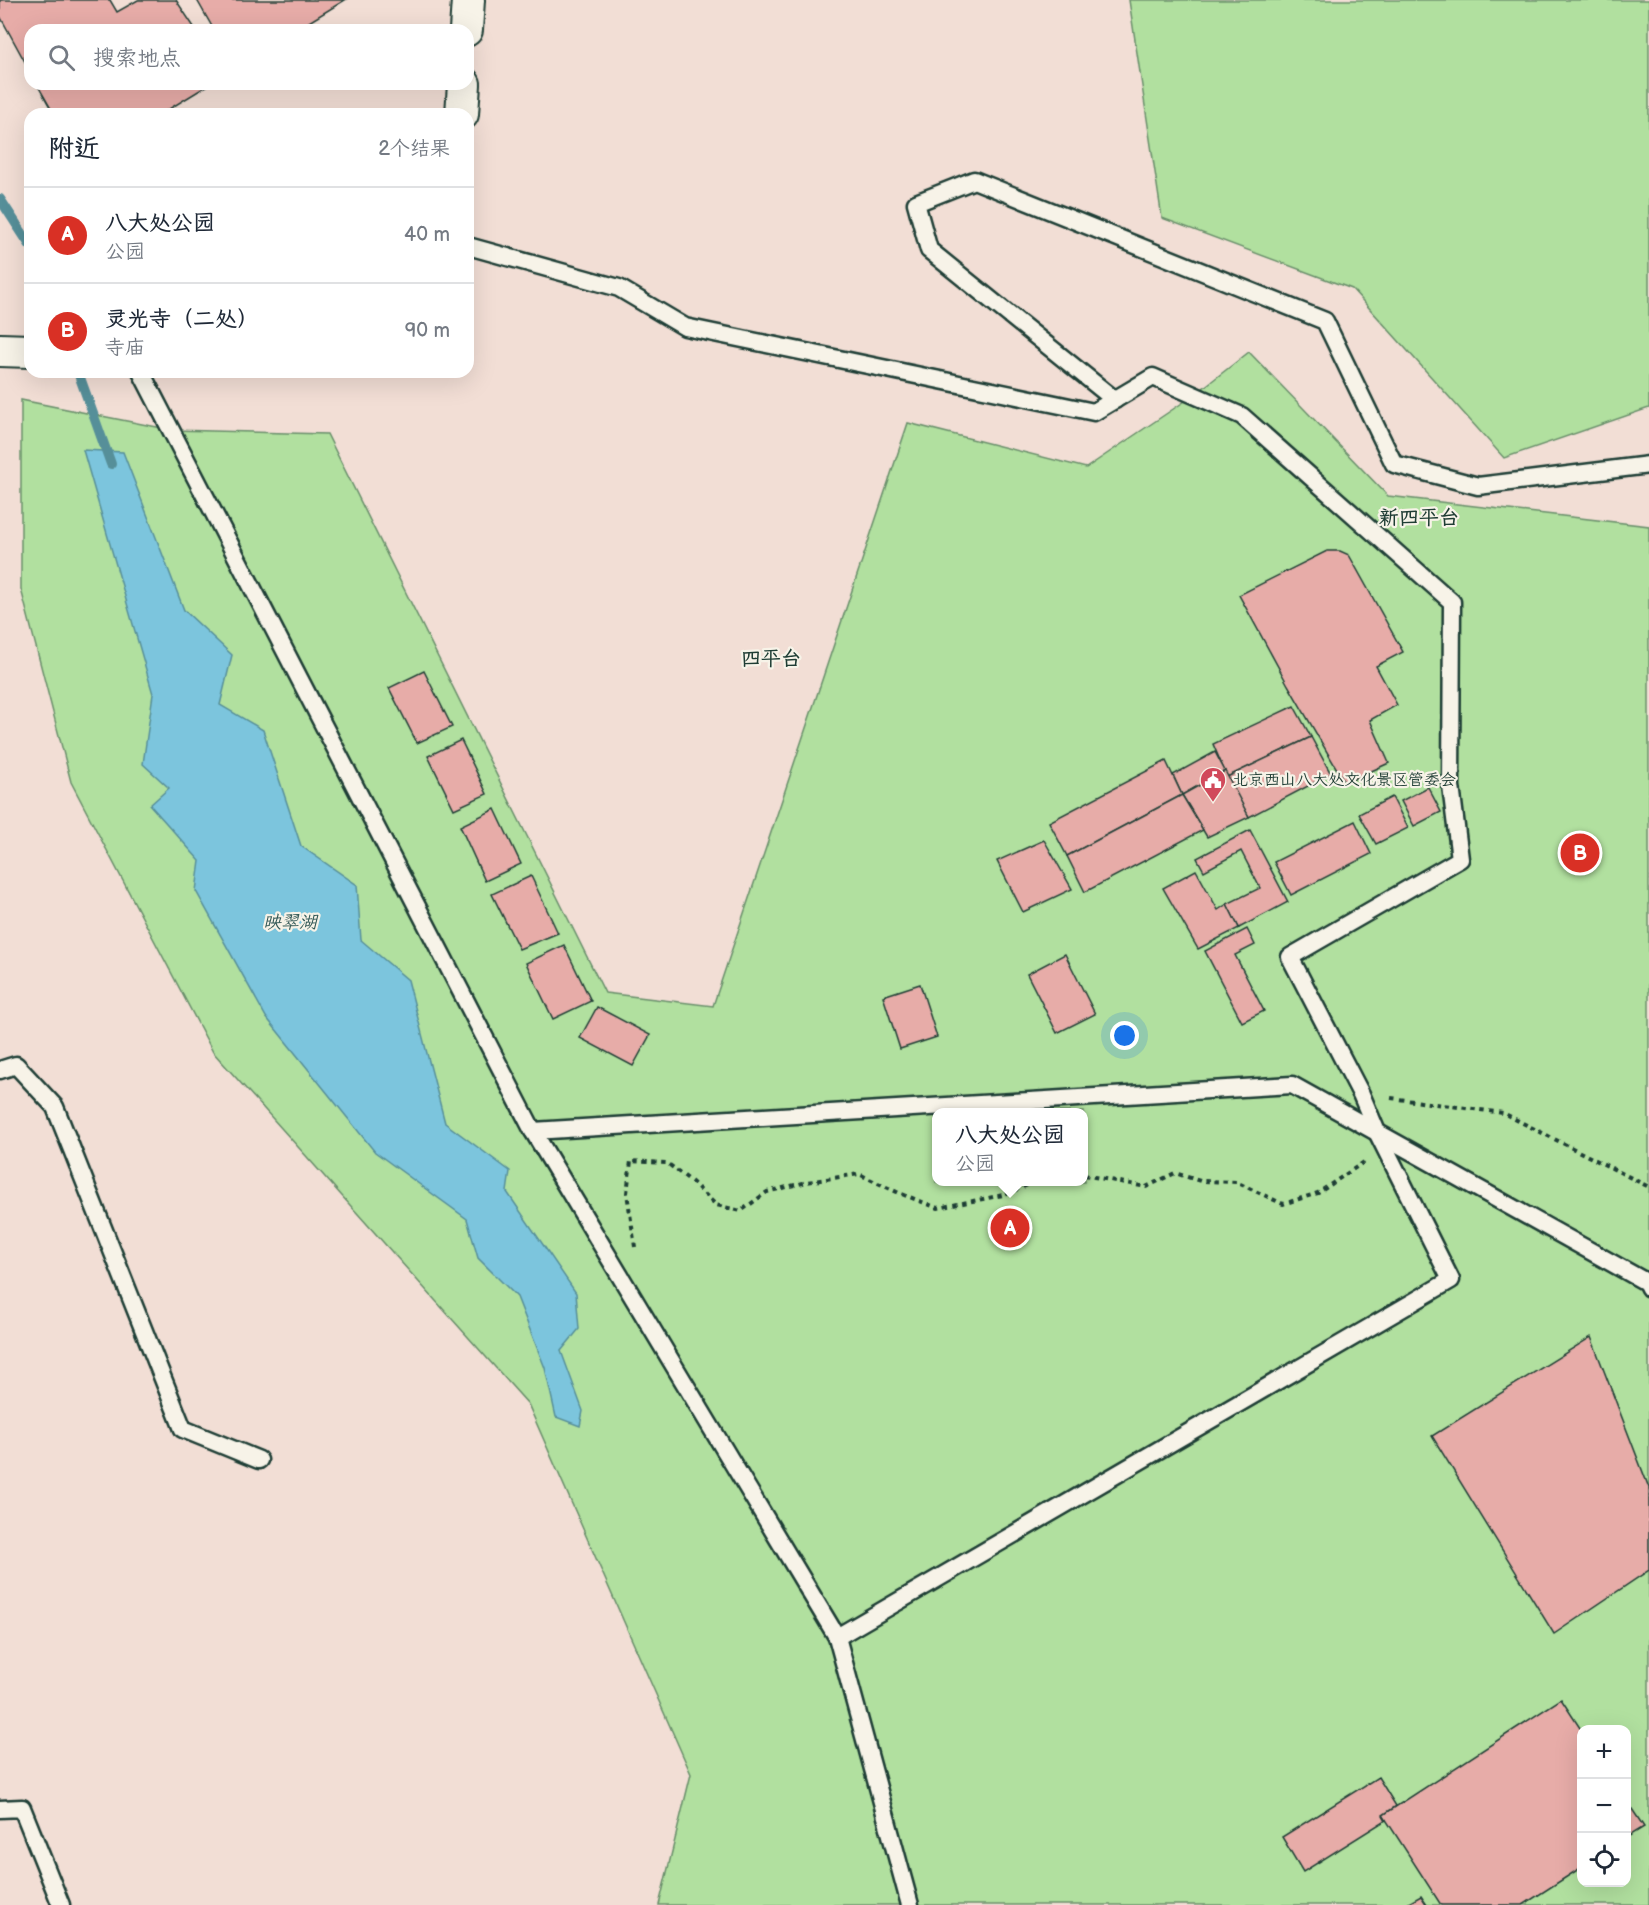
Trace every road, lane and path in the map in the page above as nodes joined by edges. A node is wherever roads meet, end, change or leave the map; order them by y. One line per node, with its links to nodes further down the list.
1 (468, 0): 2 (street)
2 (466, 24)
3 (464, 90): 4 (street)
4 (462, 108)
5 (474, 248): 9 (lane)
6 (0, 350): 7 (street)
7 (24, 351)
8 (144, 378): 13 (lane)
9 (1115, 400): 10 (lane); 12 (lane)
10 (1649, 465)
11 (0, 1070): 21 (lane)
12 (1361, 1094): 14 (lane); 18 (path)
13 (533, 1131): 14 (lane); 22 (lane)
14 (1377, 1132): 20 (lane); 22 (lane)
15 (1356, 1168): 16 (path)
16 (1088, 1176)
17 (1025, 1186): 19 (path)
18 (1649, 1186)
19 (636, 1252)
20 (1649, 1288)
21 (259, 1460)
22 (837, 1637): 25 (lane)
23 (0, 1809): 24 (lane)
24 (61, 1905)
25 (910, 1905)

